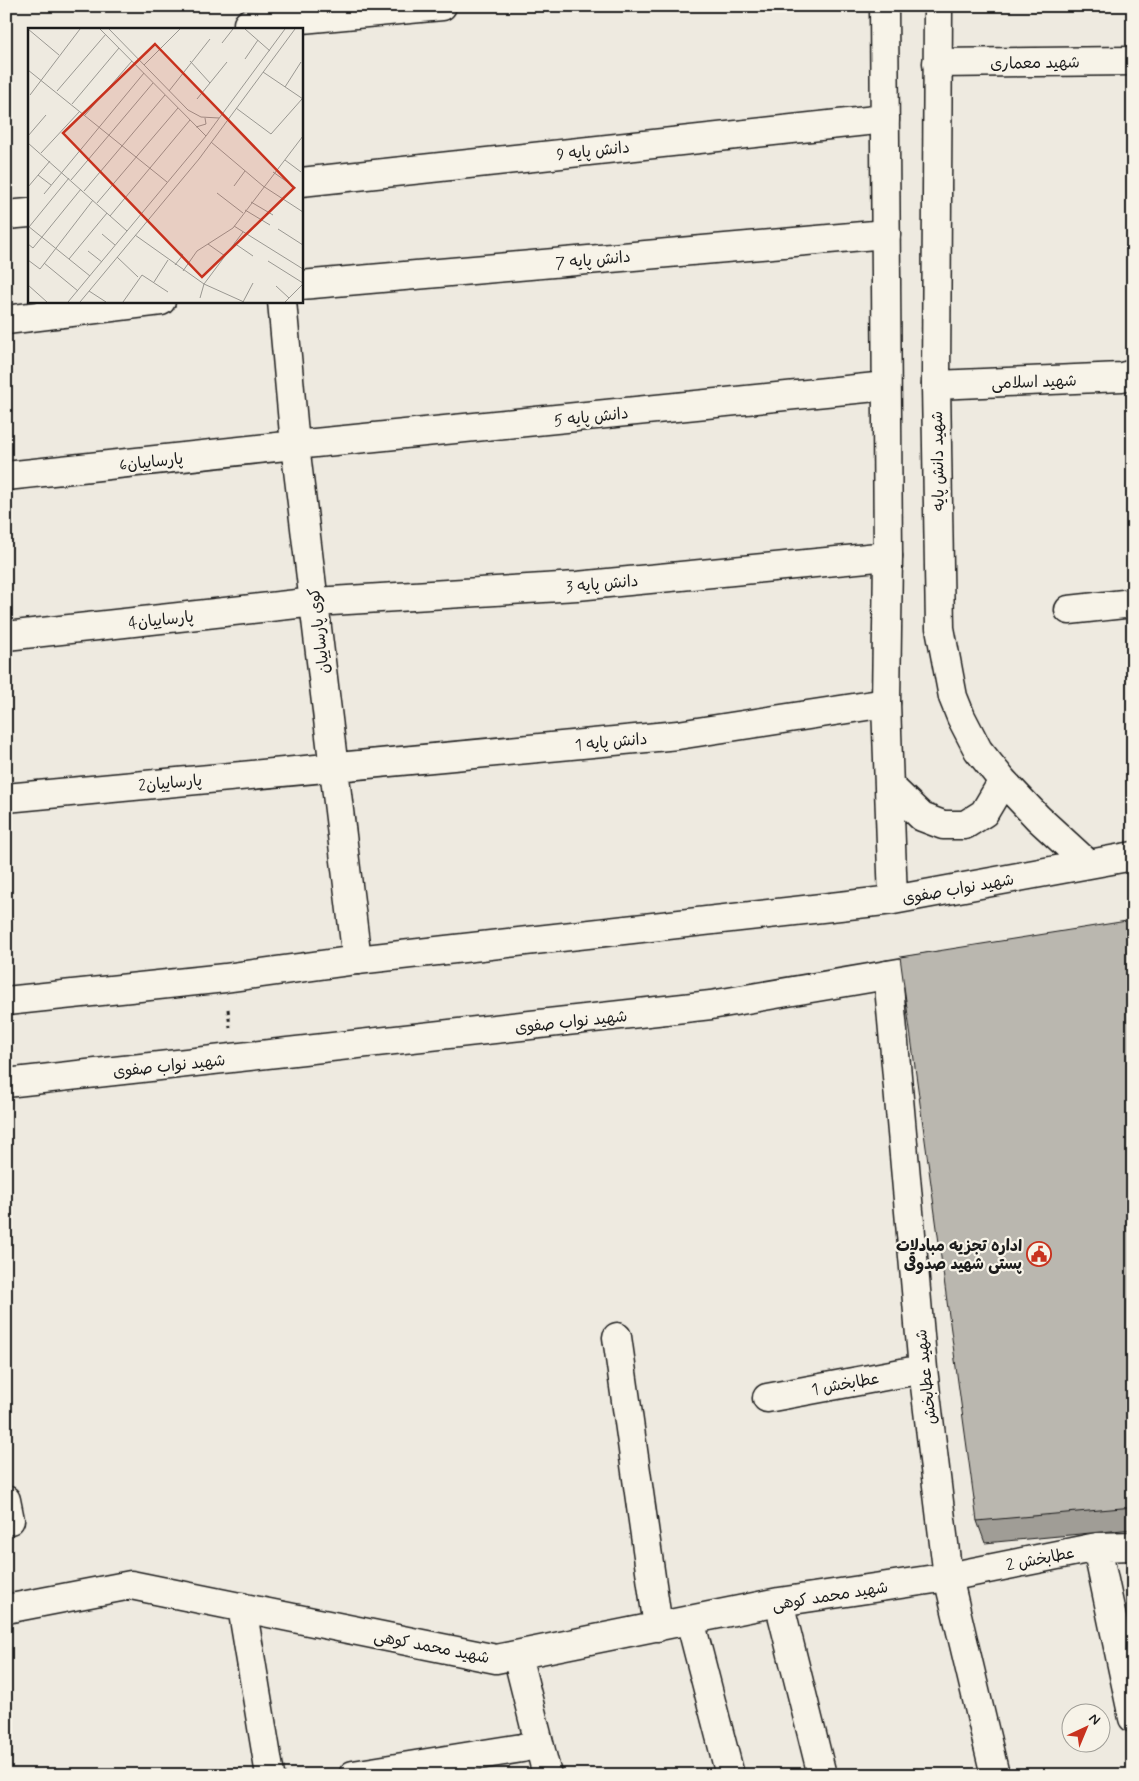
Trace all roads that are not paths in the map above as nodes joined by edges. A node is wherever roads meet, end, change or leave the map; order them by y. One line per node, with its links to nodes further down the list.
1 (442, 6): 4 (street)
2 (884, 6): 7 (street)
3 (938, 6): 6 (street, شهید دانش پایه)
4 (247, 20)
5 (1133, 61): 6 (street, شهید معماری)
6 (938, 63): 17 (street, شهید دانش پایه)
7 (885, 119): 8 (street, دانش پایه 9); 11 (street)
8 (302, 182)
9 (28, 213): 10 (street)
10 (6, 215)
11 (886, 234): 12 (street, دانش پایه 7); 18 (street)
12 (302, 285)
13 (153, 302): 15 (street)
14 (282, 302): 19 (street, کوی پارساییان)
15 (6, 320)
16 (1133, 374): 17 (street, شهید اسلامی)
17 (936, 385): 28 (street, شهید دانش پایه)
18 (886, 386): 19 (street, دانش پایه 5); 21 (street)
19 (295, 445): 20 (street, پارساییان6); 22 (street, کوی پارساییان)
20 (6, 476)
21 (888, 556): 22 (street, دانش پایه 3); 26 (street)
22 (315, 602): 25 (street, پارساییان4); 27 (street, کوی پارساییان)
23 (1133, 603): 24 (street)
24 (1070, 610)
25 (6, 636)
26 (886, 703): 27 (street, دانش پایه 1); 29 (street)
27 (334, 766): 30 (street, پارساییان2); 34 (street, کوی پارساییان)
28 (1003, 781): 29 (street); 32 (street, شهید دانش پایه)
29 (890, 786): 33 (street)
30 (6, 798)
31 (1133, 856): 32 (street, شهید نواب صفوی)
32 (1088, 864): 33 (street, شهید نواب صفوی)
33 (894, 900): 34 (street, شهید نواب صفوی)
34 (357, 960): 37 (street, شهید نواب صفوی)
35 (964, 962): 36 (street, شهید نواب صفوی)
36 (888, 975): 38 (street, شهید نواب صفوی); 40 (street, شهید عطابخش)
37 (6, 1001)
38 (6, 1083)
39 (617, 1337): 51 (street)
40 (923, 1369): 41 (street, عطابخش 1); 46 (street, شهید عطابخش)
41 (767, 1398)
42 (6, 1500): 43 (street)
43 (6, 1521)
44 (1133, 1546): 45 (street, عطابخش 2)
45 (1097, 1547): 46 (street, عطابخش 2); 53 (street)
46 (948, 1577): 47 (street, شهید محمد کوهی); 61 (street, شهید عطابخش)
47 (779, 1602): 50 (street, شهید محمد کوهی); 60 (street)
48 (242, 1607): 49 (street, شهید محمد کوهی); 52 (street, شهید محمد کوهی); 56 (street)
49 (6, 1609)
50 (690, 1620): 51 (street, شهید محمد کوهی); 59 (street)
51 (658, 1626): 52 (street, شهید محمد کوهی)
52 (517, 1655): 54 (street)
53 (1133, 1718)
54 (539, 1743): 55 (street); 58 (street)
55 (411, 1770): 57 (street)
56 (270, 1775)
57 (353, 1775)
58 (547, 1775)
59 (730, 1775)
60 (822, 1775)
61 (995, 1775)

